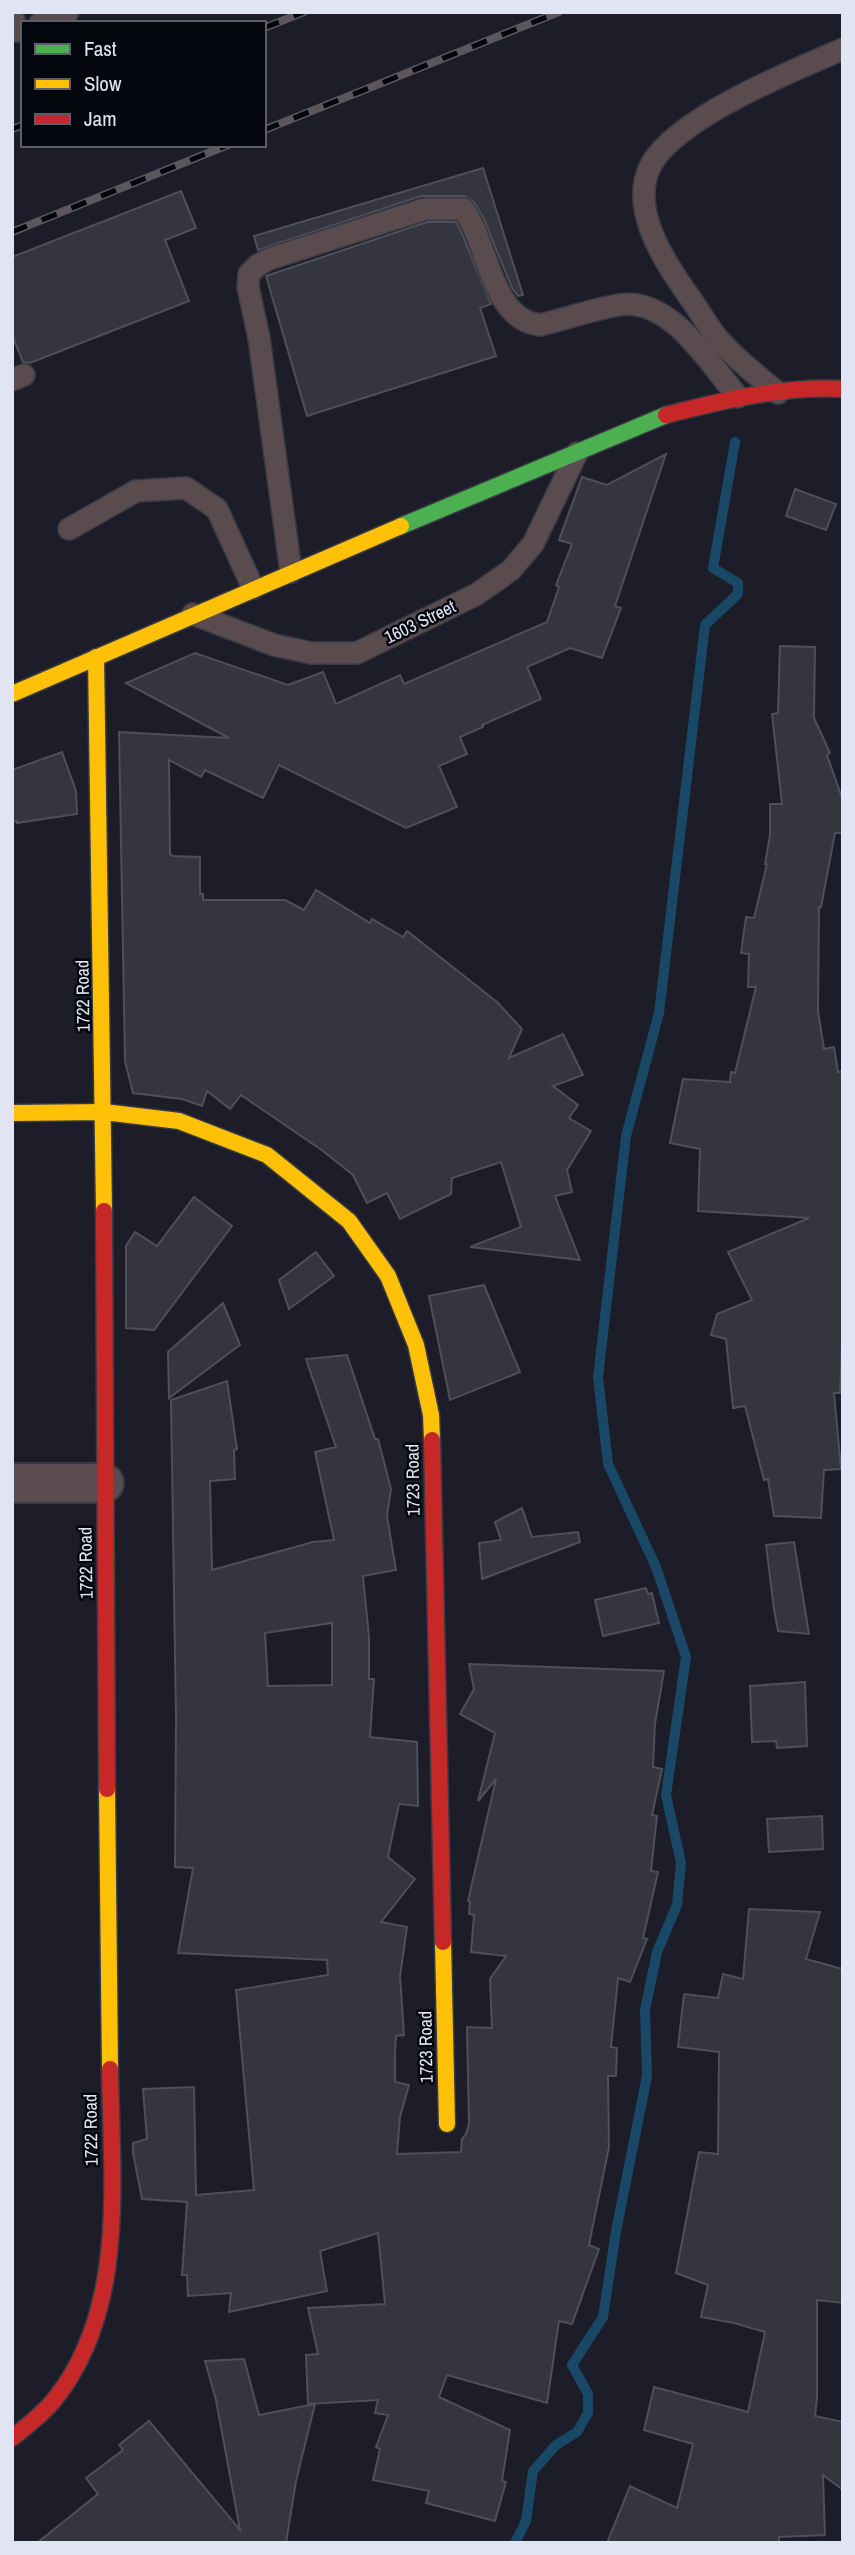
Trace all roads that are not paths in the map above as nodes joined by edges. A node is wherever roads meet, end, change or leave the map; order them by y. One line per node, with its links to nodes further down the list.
1 (68, 12): 2 (lane)
2 (45, 21)
3 (843, 49): 5 (lane)
4 (843, 389): 5 (street)
5 (778, 393): 6 (street)
6 (738, 397): 7 (street); 9 (lane)
7 (577, 452): 9 (street); 11 (lane, 1603 Street)
8 (69, 529): 10 (lane)
9 (290, 572): 10 (street)
10 (253, 588): 11 (street)
11 (193, 614): 12 (street)
12 (96, 657): 13 (street); 14 (street, 1722 Road)
13 (12, 694)
14 (104, 1112): 15 (street, 1723 Road); 17 (street, 1722 Road); 18 (street, 1723 Road)
15 (12, 1113)
16 (12, 1483): 17 (street)
17 (104, 1483): 19 (street, 1722 Road)
18 (447, 2124)
19 (12, 2438)

